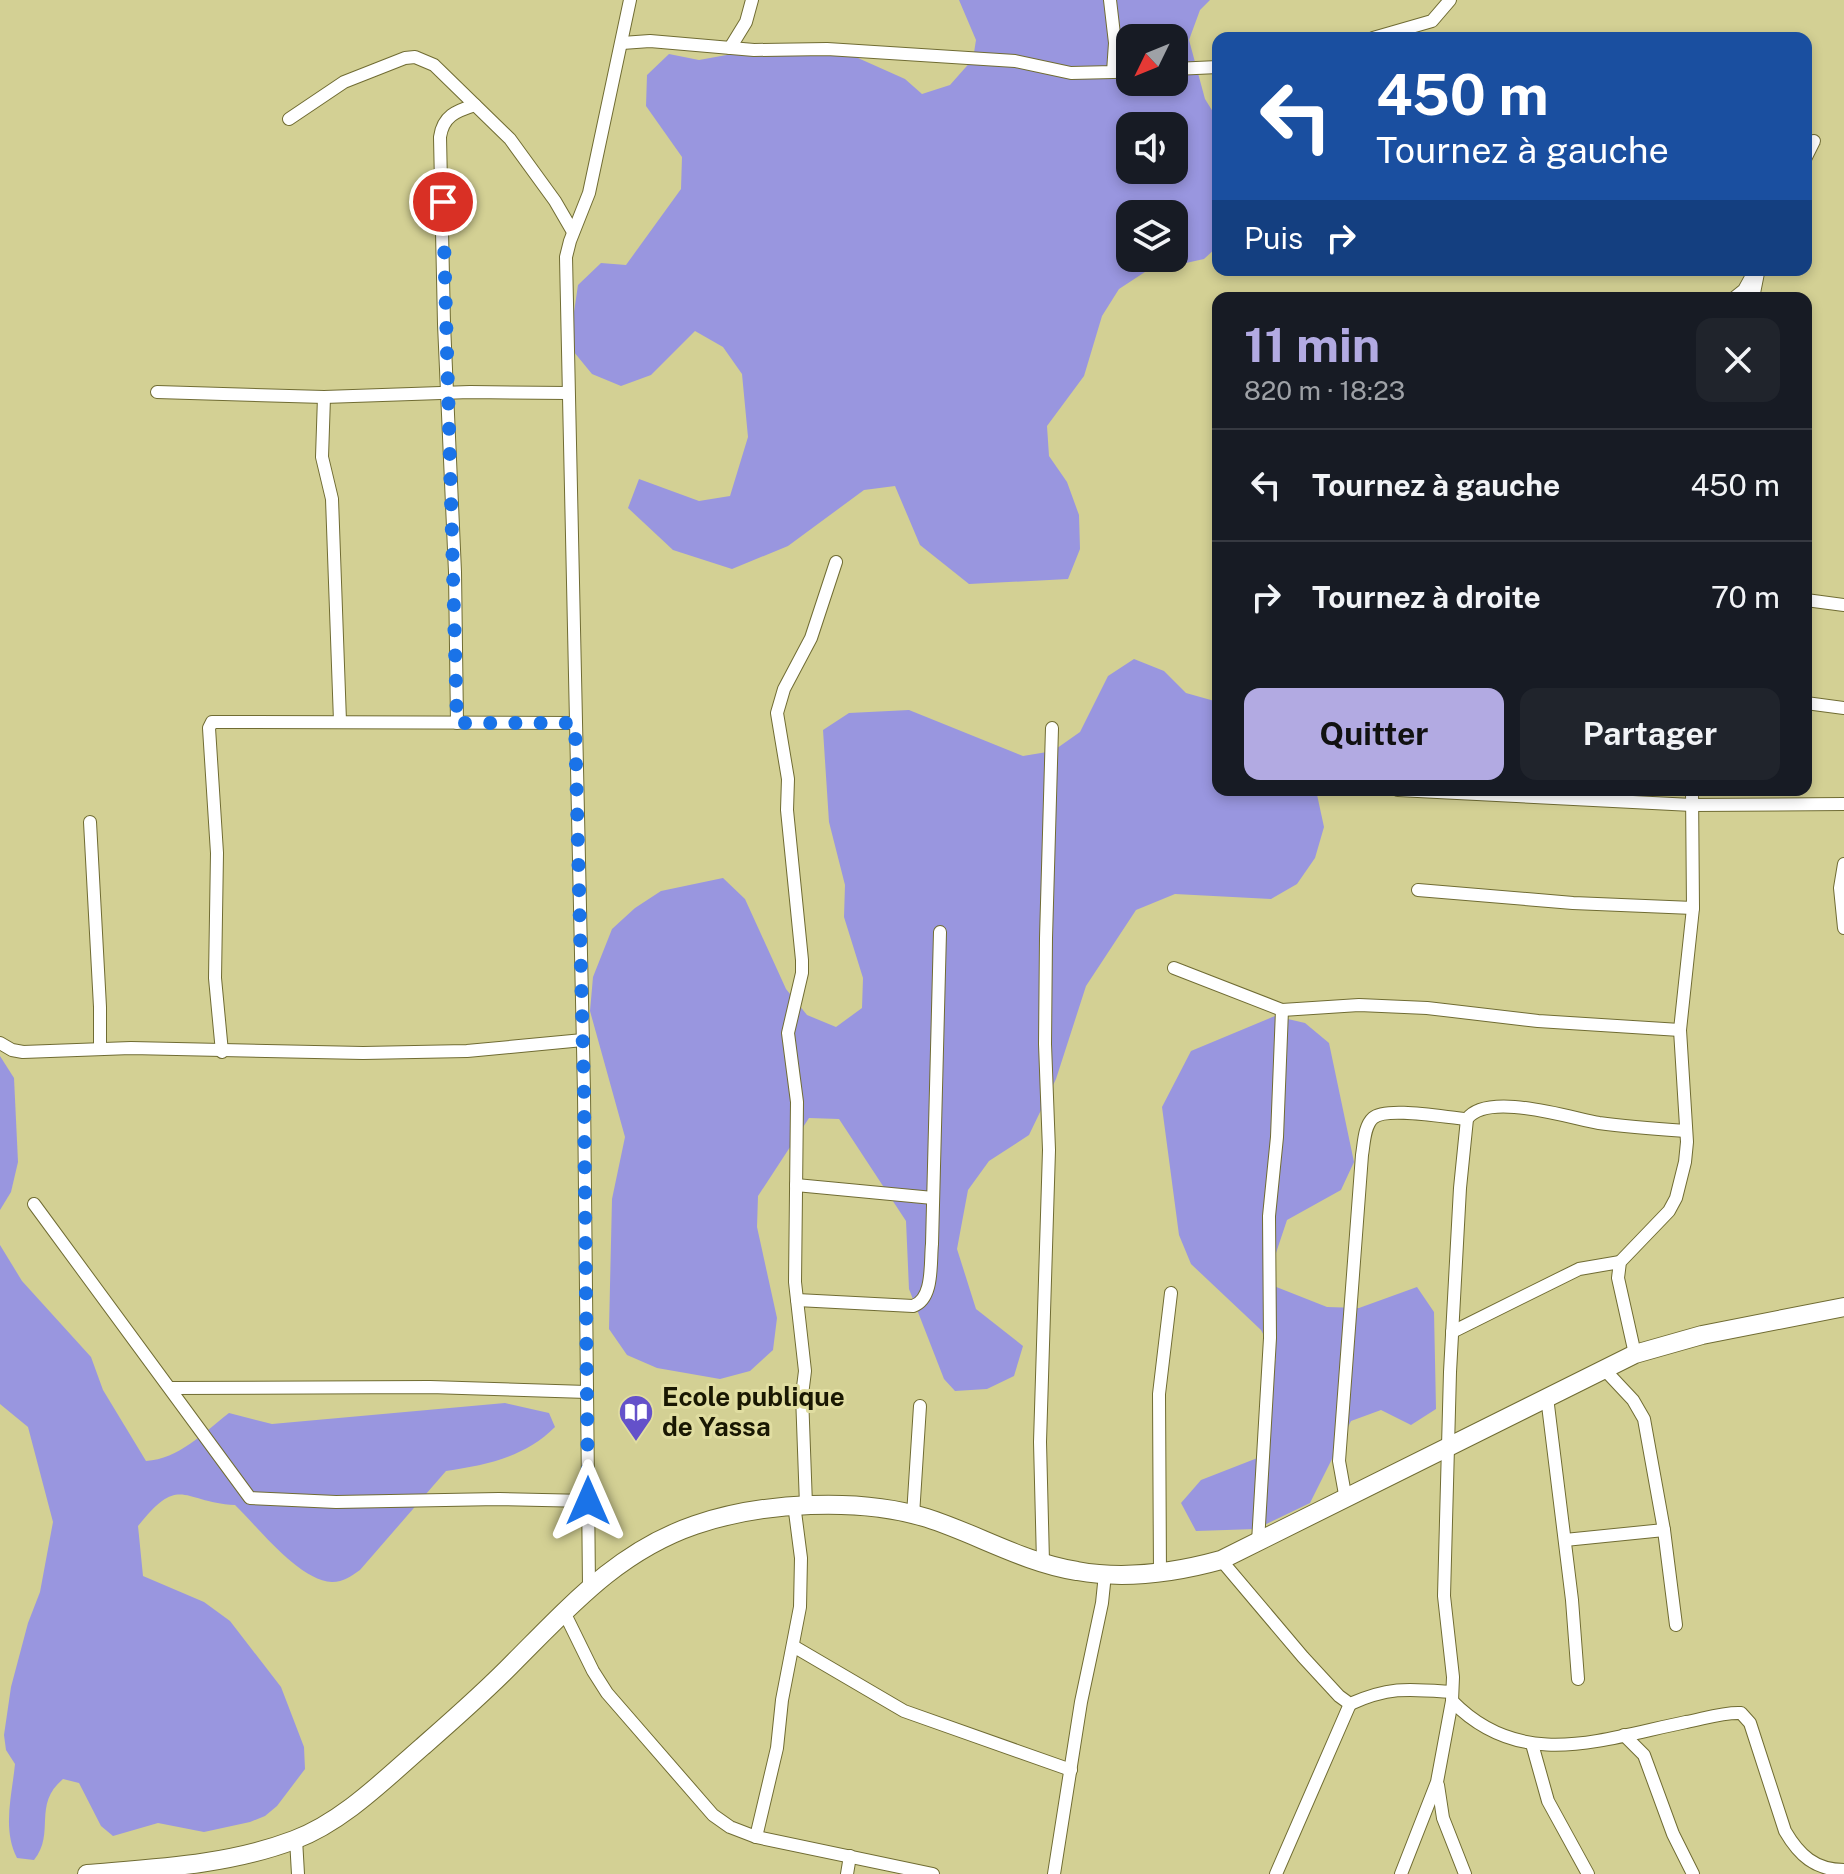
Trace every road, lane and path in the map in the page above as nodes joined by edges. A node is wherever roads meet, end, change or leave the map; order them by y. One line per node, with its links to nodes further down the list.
1 (630, 0): 6 (street)
2 (752, 0): 7 (street)
3 (1110, 0): 10 (street)
4 (1450, 0): 5 (street)
5 (1394, 32)
6 (622, 43): 7 (street); 16 (street)
7 (730, 48): 10 (street)
8 (1212, 67): 9 (street)
9 (1188, 68)
10 (1113, 72): 11 (street)
11 (1116, 72)
12 (475, 105): 13 (street); 16 (street); 18 (street)
13 (289, 119)
14 (1814, 141): 15 (street)
15 (1812, 145)
16 (573, 232): 19 (street)
17 (157, 392): 20 (street)
18 (448, 393): 19 (street); 20 (street); 27 (street)
19 (568, 393): 28 (street)
20 (324, 397): 26 (street)
21 (836, 562): 49 (street)
22 (1812, 601): 23 (street)
23 (1844, 605)
24 (1812, 704): 25 (street)
25 (1844, 708)
26 (340, 721): 27 (street); 46 (street)
27 (457, 723): 28 (street)
28 (575, 723): 43 (street)
29 (1052, 728): 72 (street)
30 (1516, 796): 33 (street)
31 (1692, 796): 33 (street)
32 (1844, 804): 33 (street)
33 (1692, 805): 37 (street)
34 (90, 822): 45 (street)
35 (1844, 864): 38 (street)
36 (1418, 890): 37 (street)
37 (1693, 908): 42 (street)
38 (1844, 928)
39 (940, 932): 50 (street)
40 (1174, 968): 41 (street)
41 (1282, 1010): 42 (street); 70 (street)
42 (1680, 1030): 48 (street)
43 (583, 1040): 46 (street); 60 (street)
44 (0, 1043): 45 (street)
45 (100, 1049): 46 (street)
46 (222, 1052)
47 (1467, 1119): 48 (street); 56 (street); 64 (street)
48 (1686, 1131): 52 (street)
49 (796, 1185): 50 (street); 54 (street)
50 (933, 1198): 54 (street)
51 (34, 1204): 59 (street)
52 (1620, 1262): 56 (street); 57 (street)
53 (1171, 1293): 74 (street)
54 (797, 1300): 66 (street)
55 (1844, 1307): 57 (main road)
56 (1452, 1332): 63 (street)
57 (1635, 1354): 58 (main road)
58 (1603, 1368): 61 (main road); 68 (street)
59 (171, 1388): 60 (street); 65 (street)
60 (587, 1392): 65 (street)
61 (1547, 1397): 63 (main road); 69 (street)
62 (920, 1406): 67 (street)
63 (1449, 1449): 64 (main road); 80 (street)
64 (1346, 1500): 70 (main road)
65 (588, 1501): 75 (street)
66 (800, 1505): 67 (main road); 75 (main road); 78 (street)
67 (913, 1515): 72 (main road)
68 (1664, 1530): 69 (street); 77 (street)
69 (1565, 1540): 79 (street)
70 (1258, 1542): 71 (main road)
71 (1221, 1560): 74 (main road); 81 (street)
72 (1043, 1562): 73 (main road)
73 (1105, 1574): 74 (main road); 84 (street)
74 (1160, 1574)
75 (589, 1587): 76 (main road)
76 (564, 1612): 86 (street); 87 (main road)
77 (1676, 1625)
78 (793, 1646): 84 (street); 86 (street)
79 (1578, 1679)
80 (1452, 1697): 81 (street); 83 (street); 85 (street)
81 (1350, 1704): 95 (street)
82 (1624, 1735): 83 (street); 89 (street); 99 (street)
83 (1532, 1744): 98 (street)
84 (1071, 1770): 94 (street)
85 (1437, 1782): 96 (street); 97 (street)
86 (756, 1837): 88 (street)
87 (296, 1839): 90 (main road); 91 (street)
88 (850, 1856): 92 (street); 93 (street)
89 (1844, 1870)
90 (87, 1874)
91 (298, 1874)
92 (847, 1874)
93 (933, 1874)
94 (1054, 1874)
95 (1276, 1874)
96 (1401, 1874)
97 (1465, 1874)
98 (1588, 1874)
99 (1693, 1874)

